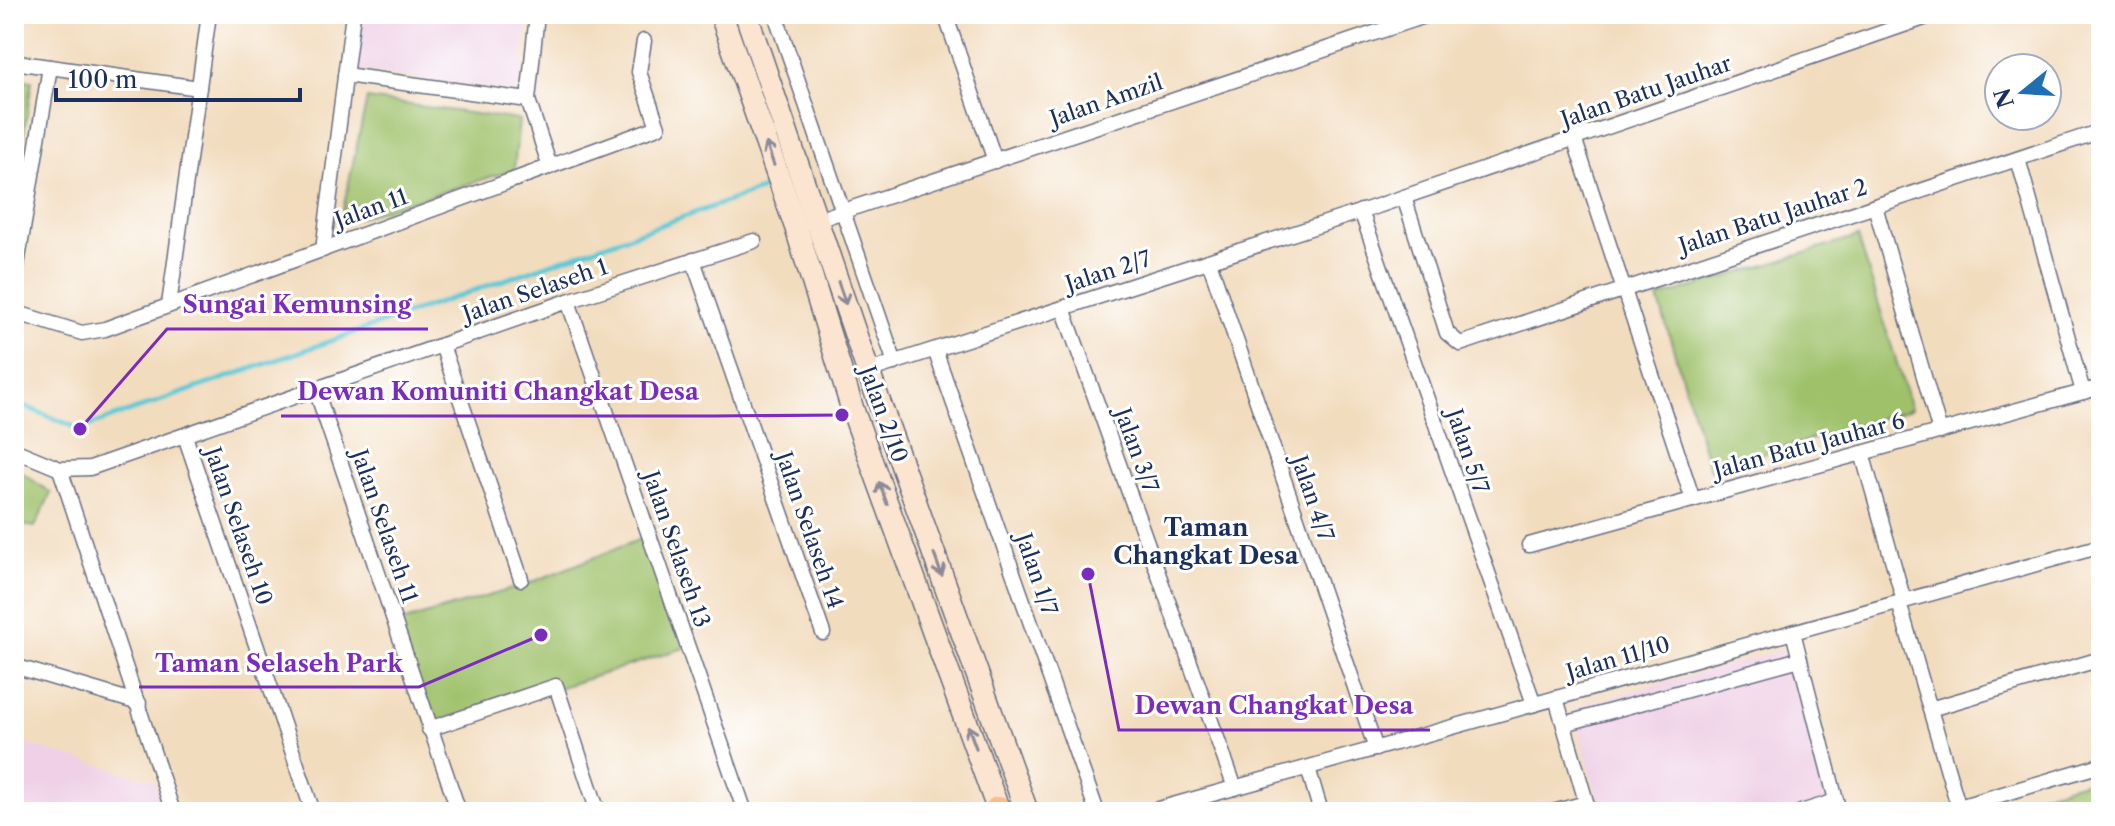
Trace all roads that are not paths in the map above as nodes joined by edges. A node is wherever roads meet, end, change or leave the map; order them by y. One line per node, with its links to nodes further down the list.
1 (209, 14): 14 (street)
2 (353, 14): 13 (street)
3 (537, 14): 15 (street)
4 (721, 14): 25 (street, Jalan 2/10, one-way to 4)
5 (746, 14): 25 (street, Jalan 2/10)
6 (775, 14): 24 (street)
7 (945, 14): 19 (street)
8 (1431, 14): 19 (street, Jalan Amzil)
9 (1936, 14): 17 (street, Jalan Batu Jauhar)
10 (644, 41): 20 (street, Jalan 11)
11 (14, 62): 12 (street)
12 (50, 67): 14 (street); 30 (street)
13 (345, 75): 15 (street); 27 (street)
14 (199, 88): 33 (street)
15 (528, 100): 20 (street)
16 (2101, 131): 18 (street, Jalan Batu Jauhar 2)
17 (1574, 138): 21 (street, Jalan Batu Jauhar); 31 (street)
18 (2018, 159): 22 (street, Jalan Batu Jauhar 2); 42 (street)
19 (995, 161): 24 (street, Jalan Amzil)
20 (550, 167): 27 (street, Jalan 11)
21 (1404, 197): 23 (street, Jalan Batu Jauhar); 31 (street, Jalan Batu Jauhar 2)
22 (1875, 206): 31 (street, Jalan Batu Jauhar 2); 43 (street)
23 (1365, 210): 29 (street, Jalan 2/7); 60 (street, Jalan 5/7)
24 (842, 211): 25 (street, Jalan Amzil); 38 (street)
25 (806, 223): 39 (street, Jalan 2/10, one-way to 39); 70 (street, Jalan 2/10, one-way to 25)
26 (754, 241): 28 (street, Jalan Selaseh 1)
27 (323, 250): 33 (street, Jalan 11)
28 (693, 260): 32 (street, Jalan Selaseh 1); 54 (street, Jalan Selaseh 14)
29 (1209, 261): 34 (street, Jalan 2/7); 64 (street, Jalan 4/7)
30 (14, 283)
31 (1624, 289): 48 (street)
32 (568, 301): 36 (street, Jalan Selaseh 1); 76 (street, Jalan Selaseh 13)
33 (169, 305): 35 (street, Jalan 11)
34 (1063, 308): 37 (street, Jalan 2/7); 67 (street, Jalan 3/7)
35 (14, 312)
36 (442, 345): 41 (street, Jalan Selaseh 1); 51 (street)
37 (935, 350): 38 (street, Jalan 2/7); 77 (street, Jalan 1/7)
38 (895, 363): 39 (street, Jalan 2/7)
39 (868, 371): 70 (street, Jalan 2/10, one-way to 70)
40 (2101, 387): 42 (street, Jalan Batu Jauhar 6)
41 (316, 390): 44 (street, Jalan Selaseh 1); 63 (street, Jalan Selaseh 11)
42 (2083, 392): 43 (street, Jalan Batu Jauhar 6)
43 (1940, 432): 46 (street, Jalan Batu Jauhar 6)
44 (185, 436): 47 (street, Jalan Selaseh 1); 73 (street, Jalan Selaseh 10)
45 (14, 450): 47 (street, Jalan Selaseh 1)
46 (1862, 453): 48 (street, Jalan Batu Jauhar 6); 52 (street)
47 (60, 469): 59 (street)
48 (1693, 500): 49 (street, Jalan Batu Jauhar 6)
49 (1529, 545)
50 (2101, 546): 52 (street, Jalan 11/10)
51 (521, 579)
52 (1902, 602): 53 (street, Jalan 11/10); 61 (street)
53 (1793, 632): 55 (street); 58 (street, Jalan 11/10)
54 (823, 633)
55 (1800, 659): 62 (street); 69 (street)
56 (2101, 659): 61 (street)
57 (14, 666): 59 (street)
58 (1556, 698): 60 (street, Jalan 11/10); 62 (street)
59 (139, 703): 72 (street)
60 (1534, 704): 64 (street, Jalan 11/10)
61 (1930, 709): 71 (street)
62 (1564, 724): 68 (street)
63 (429, 729): 74 (street, Jalan Selaseh 11); 75 (street)
64 (1376, 749): 66 (street, Jalan 11/10)
65 (2101, 765): 71 (street)
66 (1308, 768): 67 (street, Jalan 11/10); 79 (street)
67 (1235, 788): 78 (street, Jalan 11/10)
68 (1588, 807): 80 (street)
69 (1837, 807): 81 (street)
70 (1014, 810)
71 (1959, 810)
72 (173, 812)
73 (313, 812)
74 (459, 812)
75 (598, 812)
76 (745, 812)
77 (1097, 812)
78 (1148, 812)
79 (1321, 812)
80 (1553, 812)
81 (1801, 812)

